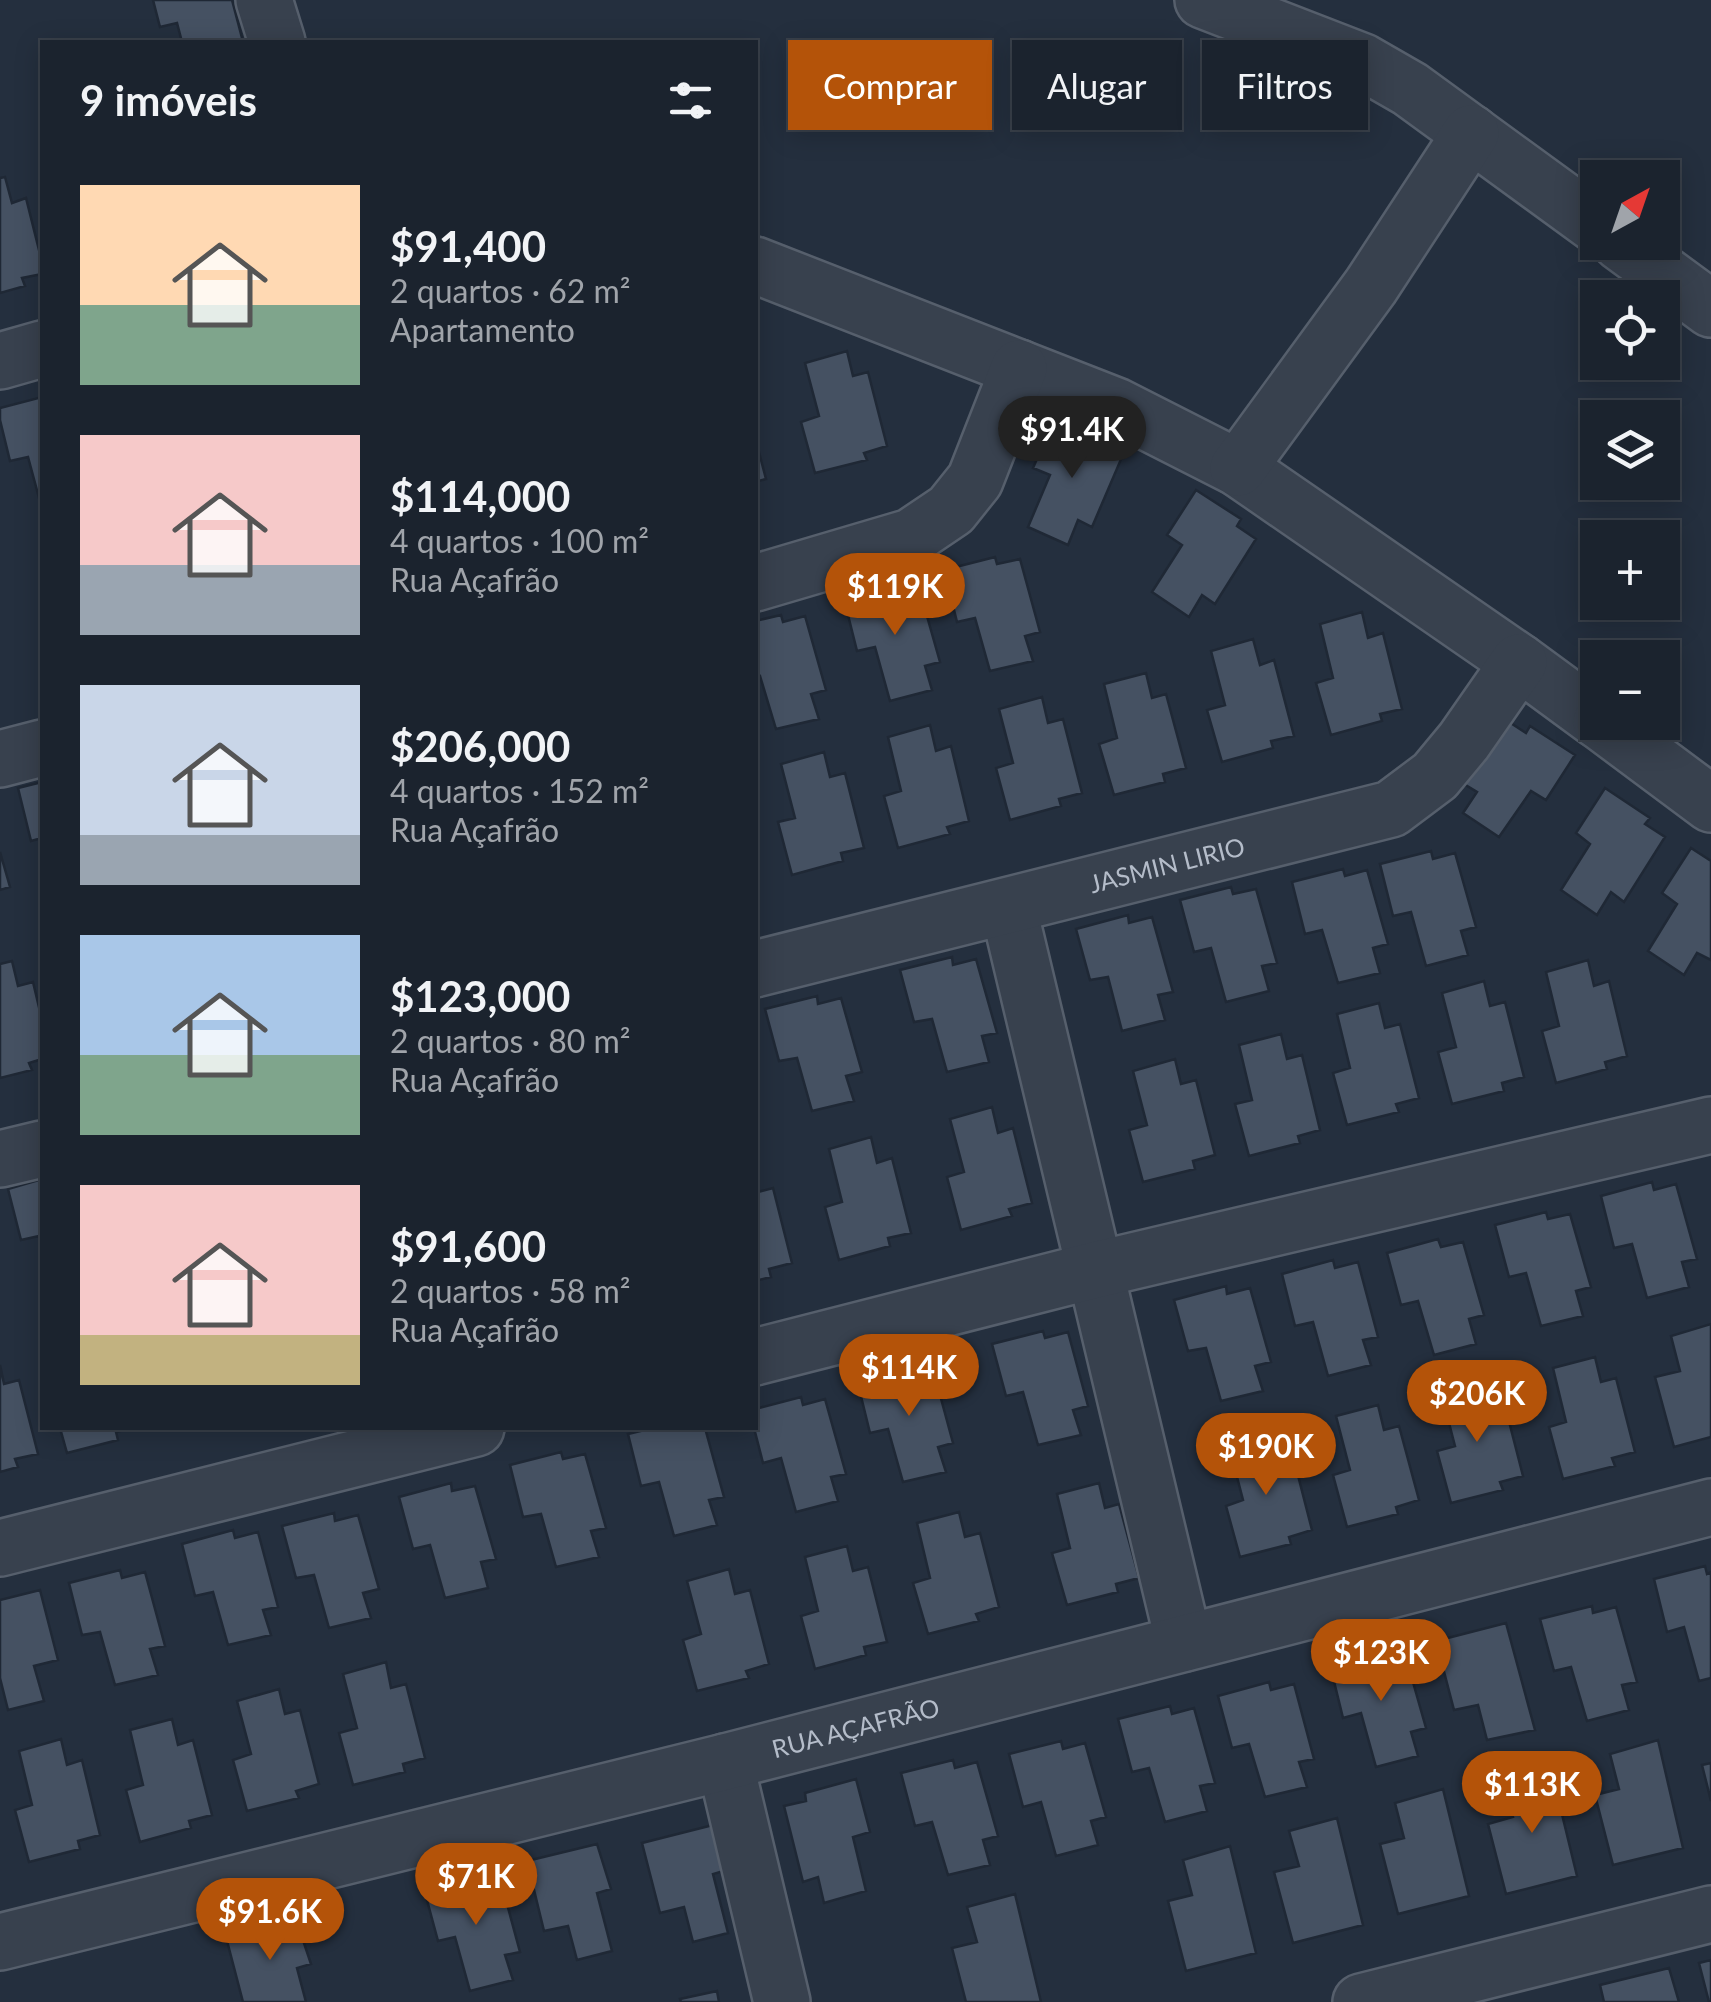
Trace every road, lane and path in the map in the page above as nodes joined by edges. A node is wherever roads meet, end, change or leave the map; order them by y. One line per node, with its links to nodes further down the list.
1 (264, 0): 3 (street)
2 (1202, 0): 4 (street)
3 (276, 40)
4 (1472, 133): 5 (street); 12 (street)
5 (1580, 213)
6 (1644, 260): 8 (street)
7 (758, 266): 11 (street)
8 (1711, 309)
9 (40, 350): 10 (street)
10 (0, 361)
11 (1019, 368): 12 (street); 13 (street)
12 (1238, 468): 14 (street)
13 (758, 582)
14 (1519, 662): 15 (street); 20 (street, JASMIN LIRIO)
15 (1580, 707)
16 (1625, 740): 19 (street)
17 (40, 748): 18 (street)
18 (0, 758)
19 (1711, 804)
20 (1008, 906): 21 (street, JASMIN LIRIO); 25 (street)
21 (758, 968)
22 (1711, 1126): 25 (street)
23 (40, 1149): 24 (street)
24 (0, 1159)
25 (1096, 1270): 26 (street); 31 (street)
26 (758, 1356)
27 (460, 1430): 28 (street)
28 (303, 1449): 30 (street)
29 (1711, 1508): 31 (street, RUA AÇAFRÃO)
30 (0, 1548)
31 (1184, 1643): 32 (street, RUA AÇAFRÃO)
32 (725, 1762): 34 (street, RUA AÇAFRÃO); 35 (street)
33 (1711, 1914): 36 (street)
34 (0, 1942)
35 (782, 2002)
36 (1360, 2002)

